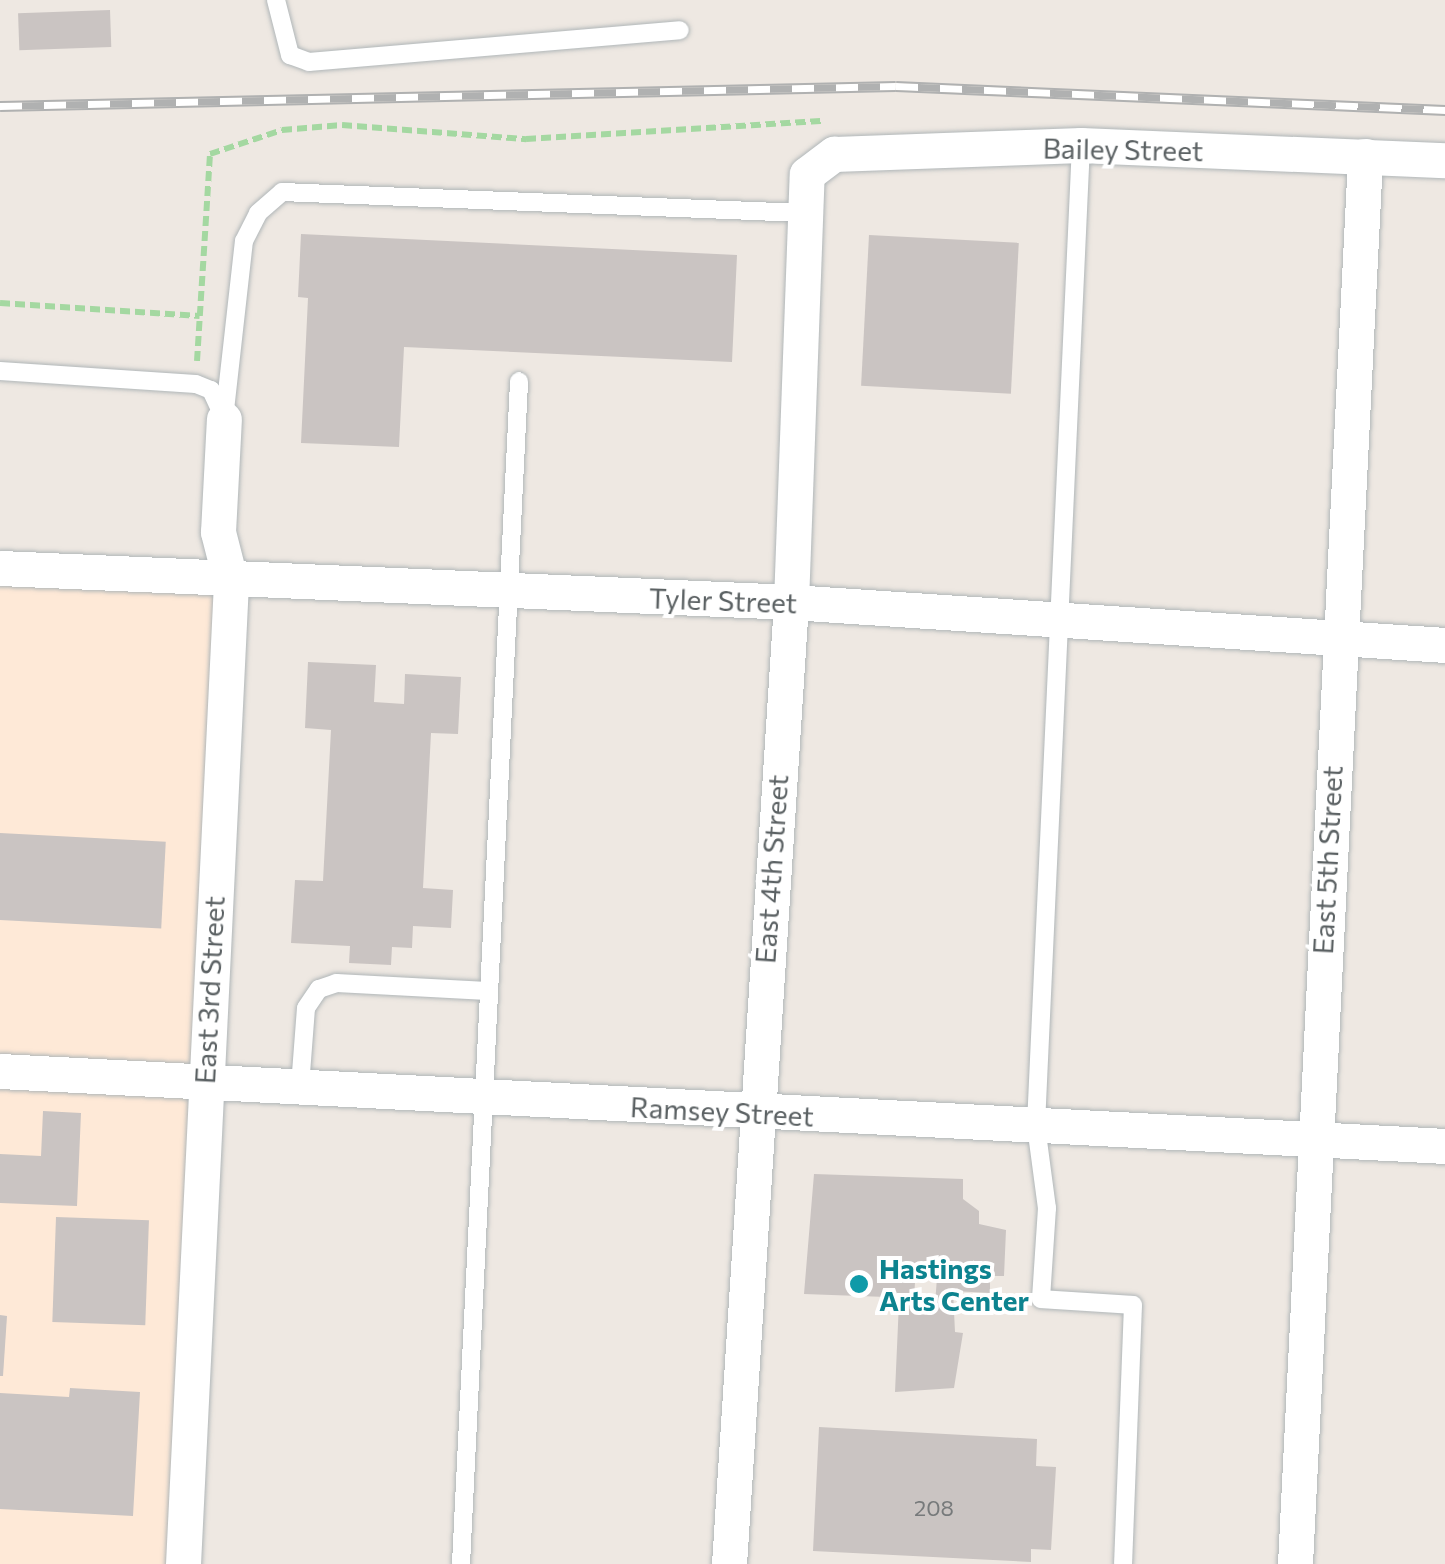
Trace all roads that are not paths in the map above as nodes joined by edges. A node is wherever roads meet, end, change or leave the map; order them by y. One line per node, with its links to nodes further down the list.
1 (276, 0): 2 (lane)
2 (680, 30)
3 (1081, 145): 4 (street, Bailey Street); 6 (street, Bailey Street); 15 (lane)
4 (1365, 156): 5 (street, Bailey Street); 16 (street, East 5th Street)
5 (1445, 160)
6 (807, 174): 7 (street, East 4th Street)
7 (803, 214): 10 (lane); 14 (street, East 4th Street)
8 (0, 371): 10 (lane)
9 (519, 381): 13 (lane)
10 (224, 419): 12 (street, East 3rd Street)
11 (0, 568): 12 (street, Tyler Street)
12 (231, 582): 13 (street, Tyler Street); 20 (street, East 3rd Street)
13 (508, 592): 14 (street, Tyler Street); 18 (lane)
14 (790, 602): 15 (street, Tyler Street); 23 (street, East 4th Street)
15 (1062, 620): 16 (street, Tyler Street); 24 (lane)
16 (1339, 639): 17 (street, Tyler Street); 25 (street, East 5th Street)
17 (1445, 644)
18 (488, 991): 21 (lane); 22 (lane)
19 (0, 1071): 20 (street, Ramsey Street)
20 (204, 1081): 21 (street, Ramsey Street); 27 (street, East 3rd Street)
21 (300, 1086): 22 (street, Ramsey Street)
22 (481, 1097): 23 (street, Ramsey Street); 28 (lane)
23 (754, 1113): 24 (street, Ramsey Street); 29 (street, East 4th Street)
24 (1036, 1126): 25 (street, Ramsey Street); 30 (lane)
25 (1312, 1139): 26 (street, Ramsey Street); 31 (street, East 5th Street)
26 (1445, 1146)
27 (183, 1564)
28 (461, 1564)
29 (729, 1564)
30 (1123, 1564)
31 (1295, 1564)

